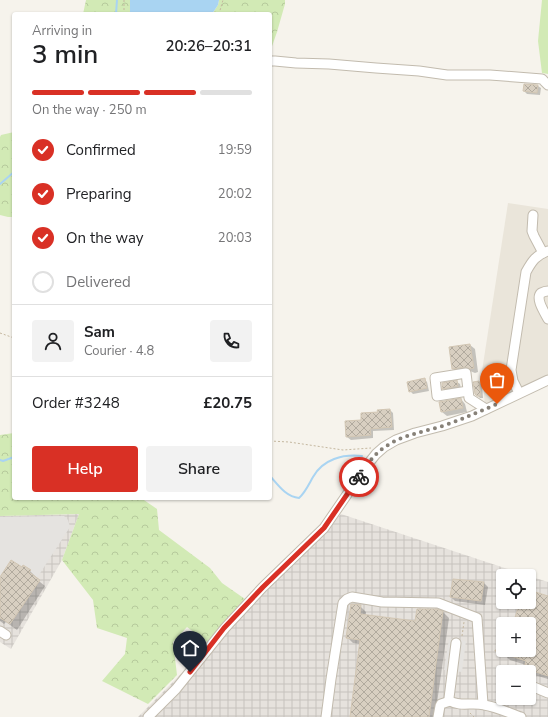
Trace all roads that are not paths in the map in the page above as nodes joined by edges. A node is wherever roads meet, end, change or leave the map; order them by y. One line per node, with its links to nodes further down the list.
1 (272, 61): 2 (street)
2 (548, 85)
3 (533, 215): 4 (street)
4 (545, 252): 9 (street)
5 (548, 290): 6 (street)
6 (548, 319)
7 (548, 380): 9 (street)
8 (468, 391): 10 (street)
9 (519, 393): 10 (street)
10 (486, 409): 16 (street)
11 (459, 639): 14 (street)
12 (536, 688): 13 (street)
13 (548, 693)
14 (450, 701): 15 (street); 18 (street)
15 (483, 704): 17 (street); 19 (street)
16 (148, 717)
17 (326, 717)
18 (438, 717)
19 (521, 717)

